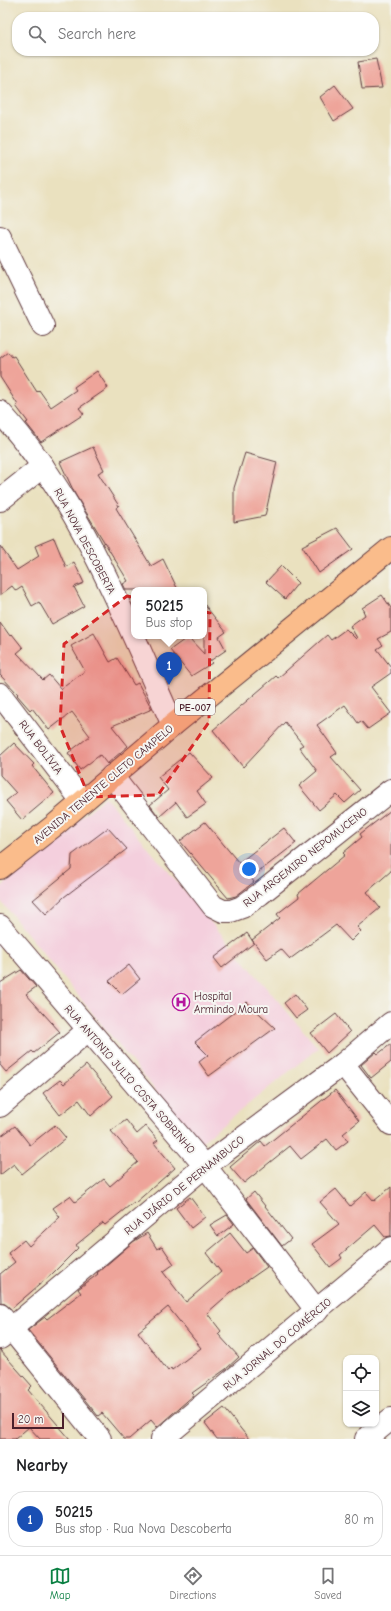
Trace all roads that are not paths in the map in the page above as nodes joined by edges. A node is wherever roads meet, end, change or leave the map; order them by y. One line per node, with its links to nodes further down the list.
1 (0, 237): 2 (street)
2 (43, 326)
3 (0, 412): 4 (street, RUA NOVA DESCOBERTA)
4 (43, 466): 5 (street); 7 (street, RUA NOVA DESCOBERTA)
5 (0, 500)
6 (391, 548): 10 (main road, AVENIDA TENENTE CLETO CAMPELO / PE-007)
7 (131, 632)
8 (134, 639): 10 (street, RUA NOVA DESCOBERTA)
9 (0, 694): 13 (street, RUA BOLÍVIA)
10 (173, 725): 11 (main road, AVENIDA TENENTE CLETO CAMPELO / PE-007)
11 (112, 776): 12 (street, RUA ARGEMIRO NEPOMUCENO); 13 (main road, AVENIDA TENENTE CLETO CAMPELO / PE-007)
12 (391, 790)
13 (82, 801): 14 (main road, AVENIDA TENENTE CLETO CAMPELO / PE-007)
14 (0, 868)
15 (0, 926): 17 (street, RUA ANTONIO JULIO COSTA SOBRINHO)
16 (391, 1023): 18 (street, RUA DIÁRIO DE PERNAMBUCO)
17 (88, 1030): 19 (street); 21 (street, RUA ANTONIO JULIO COSTA SOBRINHO)
18 (343, 1064): 20 (street); 21 (street, RUA DIÁRIO DE PERNAMBUCO)
19 (0, 1106)
20 (391, 1124)
21 (205, 1166): 23 (street, RUA ANTONIO JULIO COSTA SOBRINHO); 24 (street, RUA DIÁRIO DE PERNAMBUCO)
22 (391, 1248): 23 (street, RUA JORNAL DO COMÉRCIO)
23 (317, 1311): 27 (street, RUA JORNAL DO COMÉRCIO)
24 (4, 1327): 26 (street)
25 (391, 1419): 28 (street)
26 (100, 1439)
27 (162, 1439)
28 (366, 1439)

